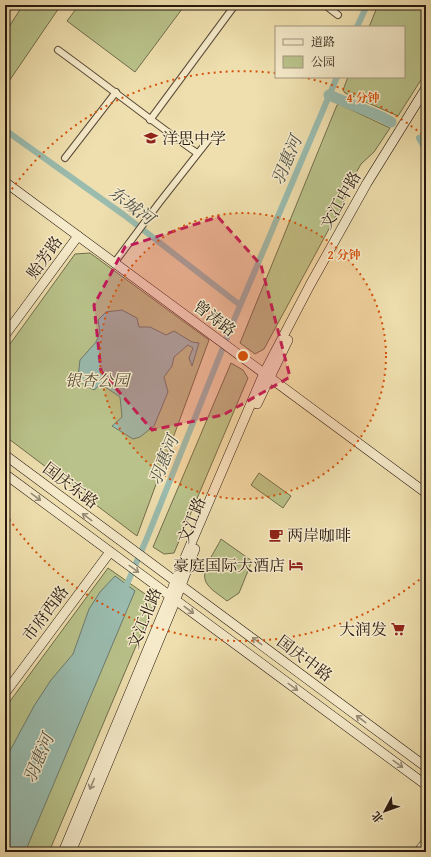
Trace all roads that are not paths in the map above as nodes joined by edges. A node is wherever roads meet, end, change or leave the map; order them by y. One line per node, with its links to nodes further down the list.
1 (235, 5): 8 (street)
2 (325, 5): 3 (street)
3 (338, 14)
4 (58, 50): 6 (street)
5 (426, 88): 16 (main road, 文江中路)
6 (116, 92): 8 (street); 11 (street)
7 (426, 100): 16 (main road, 文江中路)
8 (150, 120): 10 (street)
9 (210, 138): 10 (street)
10 (197, 153): 14 (street)
11 (65, 158)
12 (5, 182): 13 (main road, 曾涛路)
13 (78, 236): 14 (main road, 曾涛路); 15 (main road, 贻芳路)
14 (114, 262): 16 (main road, 曾涛路)
15 (5, 335)
16 (267, 376): 19 (main road, 曾涛路); 22 (main road, 文江路)
17 (5, 455): 21 (main road, 国庆东路, one-way to 17)
18 (5, 474): 20 (main road, 国庆东路, one-way to 20)
19 (426, 492)
20 (110, 552): 23 (main road, 国庆东路, one-way to 23); 24 (main road, 市府西路)
21 (165, 574): 22 (main road, 国庆中路)
22 (178, 583): 23 (main road, 文江路); 25 (main road, 国庆中路, one-way to 22)
23 (172, 598): 26 (main road, 国庆东路, one-way to 26); 28 (main road, 文江北路, one-way to 28); 29 (main road, 文江路)
24 (5, 693)
25 (426, 767)
26 (426, 785)
27 (426, 842): 30 (main road)
28 (63, 852)
29 (71, 852)
30 (418, 852)

